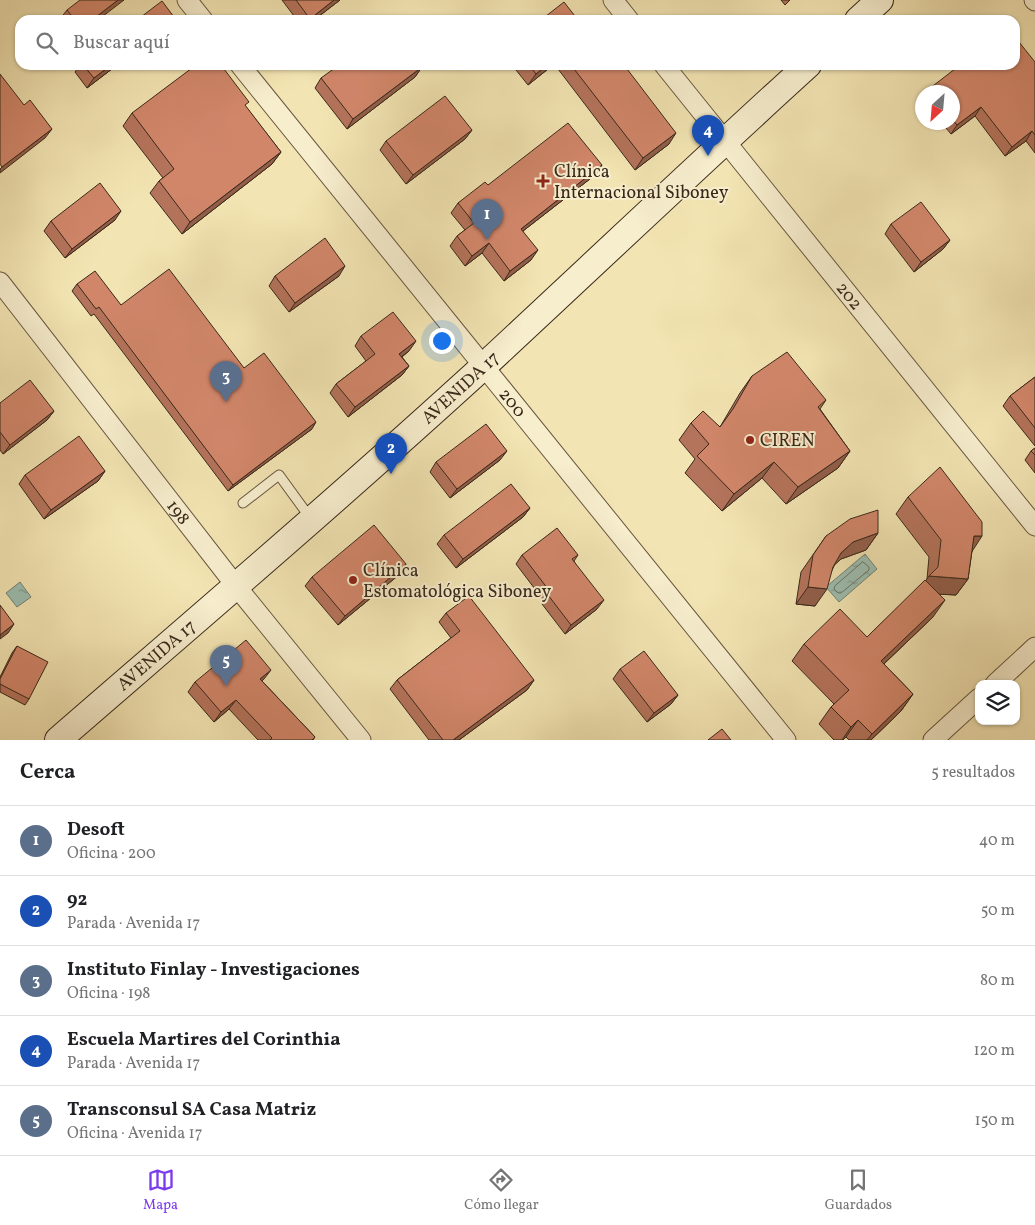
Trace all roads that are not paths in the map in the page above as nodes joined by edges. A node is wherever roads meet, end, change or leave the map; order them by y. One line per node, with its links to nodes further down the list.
1 (187, 0): 4 (street)
2 (613, 0): 5 (street)
3 (880, 0): 6 (street)
4 (199, 15)
5 (625, 15)
6 (864, 15)
7 (244, 70): 12 (street, 200)
8 (668, 70): 10 (street, 202)
9 (803, 70): 10 (street, AVENIDA 17)
10 (725, 141): 12 (street, AVENIDA 17); 15 (street, 202)
11 (0, 282): 16 (street, 198)
12 (484, 366): 14 (street, AVENIDA 17); 22 (street, 200)
13 (243, 503): 14 (lane)
14 (311, 519): 16 (street, AVENIDA 17)
15 (1035, 526)
16 (236, 586): 20 (street, AVENIDA 17); 21 (street, 198)
17 (1035, 647): 18 (street)
18 (999, 680)
19 (975, 702): 23 (street)
20 (58, 740)
21 (361, 740)
22 (786, 740)
23 (933, 740)

